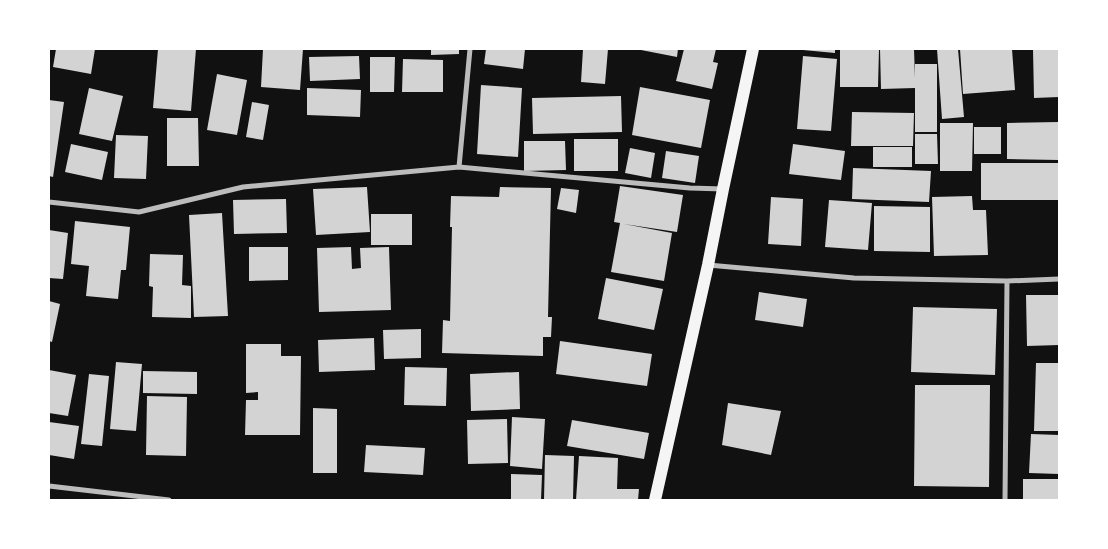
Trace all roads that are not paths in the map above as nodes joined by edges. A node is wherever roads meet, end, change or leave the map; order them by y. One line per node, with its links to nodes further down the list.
1 (470, 49): 3 (street)
2 (753, 49): 4 (main road)
3 (459, 167): 4 (street); 5 (street)
4 (723, 189): 6 (main road)
5 (49, 202)
6 (708, 265): 8 (street); 11 (main road)
7 (1059, 279): 8 (street)
8 (1007, 280): 12 (street)
9 (49, 486): 10 (street)
10 (169, 500)
11 (655, 500)
12 (1005, 500)

